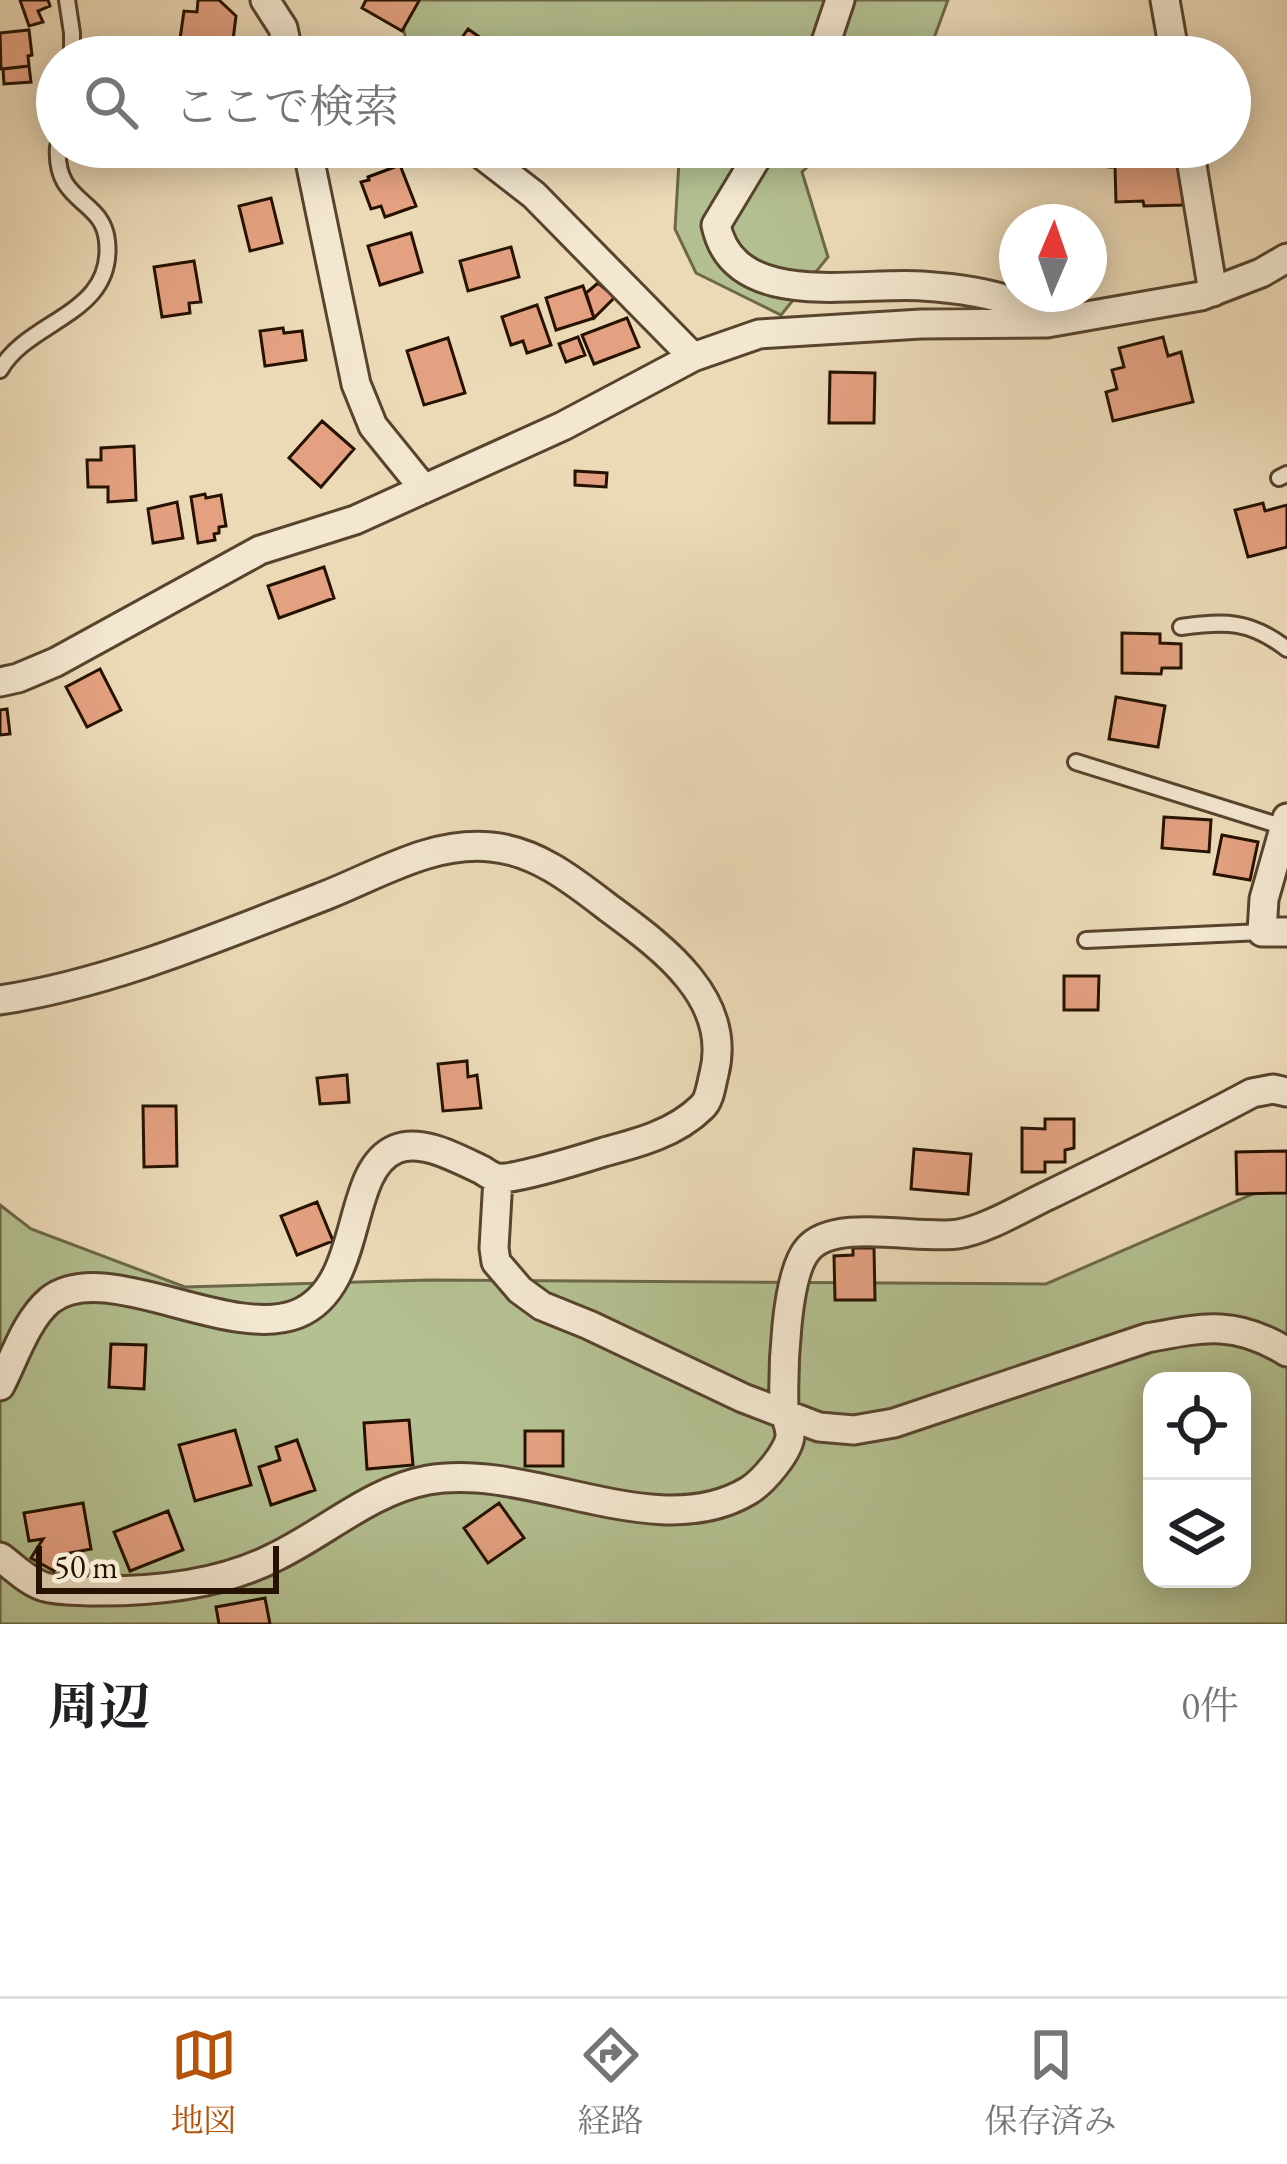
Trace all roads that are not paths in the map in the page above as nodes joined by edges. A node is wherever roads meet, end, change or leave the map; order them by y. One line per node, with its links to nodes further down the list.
1 (67, 0): 5 (lane)
2 (266, 0): 6 (street)
3 (840, 0): 7 (street)
4 (1166, 0): 8 (street)
5 (72, 36)
6 (285, 36)
7 (827, 36)
8 (1172, 36)
9 (59, 168): 18 (lane)
10 (311, 168): 19 (street)
11 (499, 168): 17 (street)
12 (751, 168): 16 (street)
13 (1193, 168): 15 (street)
14 (1287, 258): 15 (street)
15 (1213, 292): 16 (street)
16 (1047, 322): 17 (street)
17 (693, 357): 19 (street)
18 (0, 370)
19 (424, 488): 22 (street)
20 (1181, 626): 21 (lane)
21 (1287, 649)
22 (0, 682)
23 (1076, 762): 24 (lane)
24 (1286, 823): 25 (street)
25 (1274, 932): 26 (lane)
26 (1086, 940)
27 (0, 1000): 29 (street)
28 (1287, 1092): 32 (street)
29 (498, 1178): 31 (street); 32 (street)
30 (1287, 1352): 32 (street)
31 (0, 1386)
32 (784, 1413): 33 (street)
33 (0, 1557)

